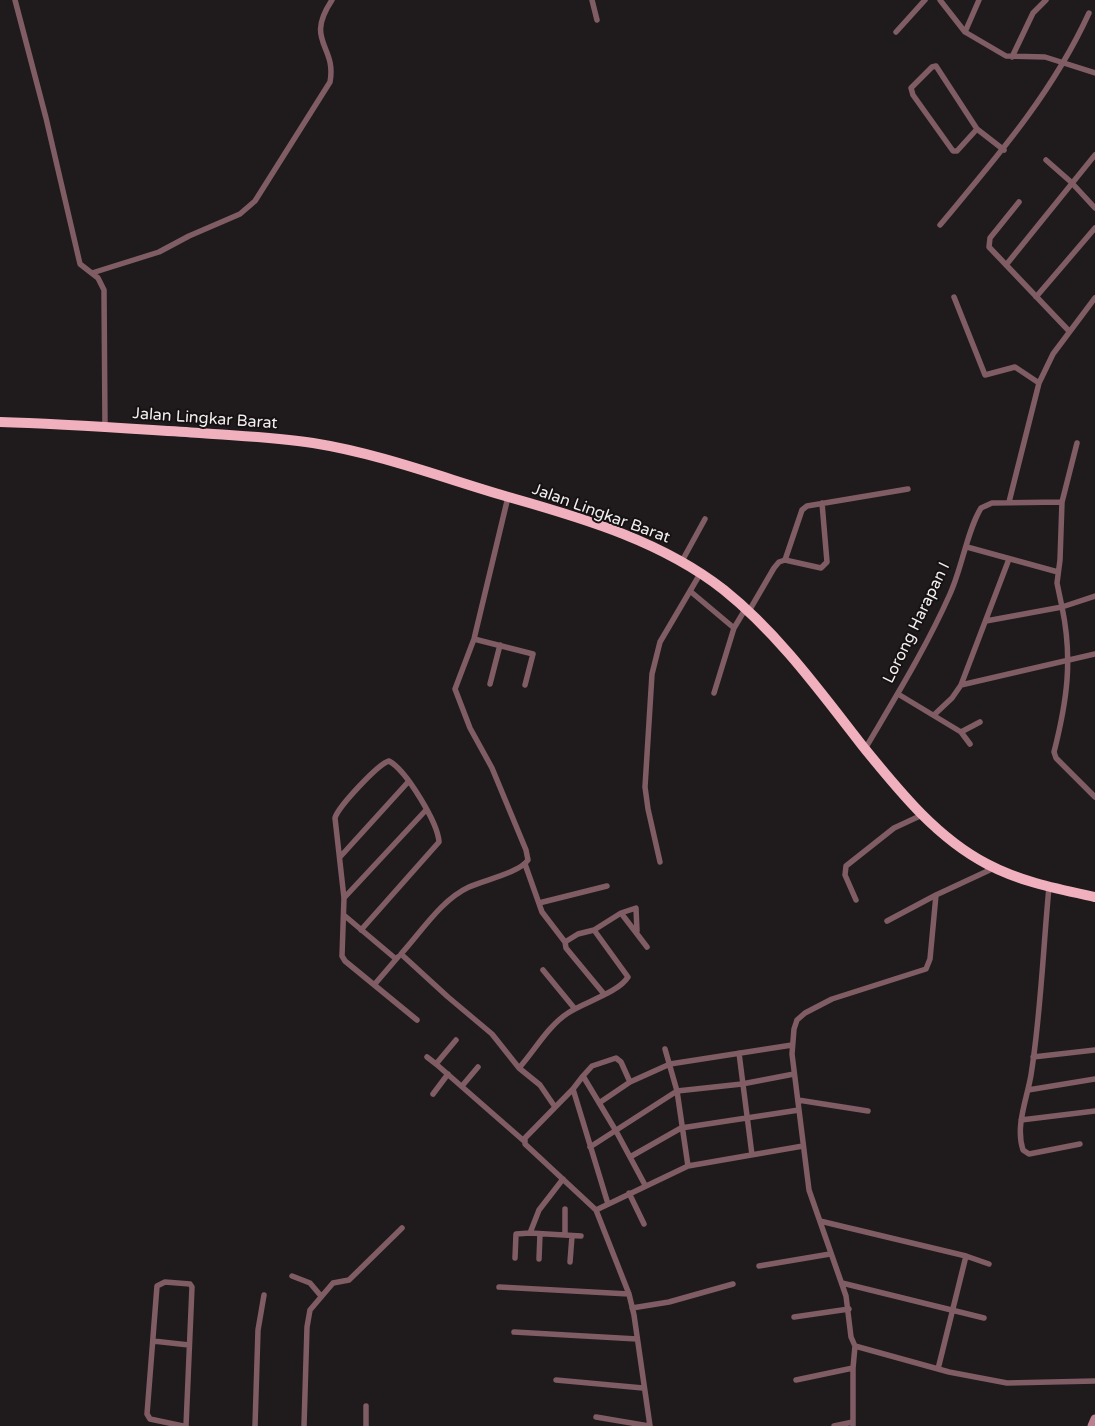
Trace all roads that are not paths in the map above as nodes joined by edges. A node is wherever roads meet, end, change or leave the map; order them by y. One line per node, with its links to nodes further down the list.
1 (15, 0): 25 (street)
2 (332, 0): 25 (street)
3 (592, 0): 9 (street)
4 (925, 0): 10 (street)
5 (940, 0): 11 (street)
6 (979, 0): 11 (street)
7 (1046, 0): 12 (street)
8 (1089, 14): 13 (street)
9 (597, 20)
10 (896, 32)
11 (965, 32): 12 (street)
12 (1012, 57): 13 (street)
13 (1063, 63): 14 (street); 16 (street)
14 (1095, 73)
15 (977, 129): 15 (street); 16 (street)
16 (1004, 150): 22 (street)
17 (1095, 154): 19 (street)
18 (1046, 160): 19 (street)
19 (1071, 182): 21 (street); 24 (street)
20 (1019, 202): 24 (street)
21 (1095, 208)
22 (940, 225)
23 (1095, 228): 27 (street)
24 (1006, 265): 27 (street)
25 (92, 273): 32 (street)
26 (954, 297): 30 (street)
27 (1036, 297): 29 (street)
28 (1095, 298): 29 (street)
29 (1069, 331): 30 (street)
30 (1039, 383): 36 (street)
31 (0, 422): 32 (highway, Jalan Lingkar Barat)
32 (105, 427): 35 (highway, Jalan Lingkar Barat)
33 (1078, 443): 37 (street)
34 (908, 488): 38 (street)
35 (508, 497): 43 (highway, Jalan Lingkar Barat); 52 (street)
36 (1010, 502): 37 (street); 40 (street, Lorong Harapan I)
37 (1062, 502): 44 (street)
38 (822, 503): 42 (street); 42 (street)
39 (706, 519): 43 (street)
40 (967, 548): 41 (street); 60 (street, Lorong Harapan I)
41 (1009, 559): 44 (street); 50 (street)
42 (785, 560): 49 (street)
43 (682, 561): 45 (highway, Jalan Lingkar Barat)
44 (1058, 572): 48 (street)
45 (700, 574): 46 (street); 49 (highway, Jalan Lingkar Barat)
46 (690, 591): 51 (street); 71 (street)
47 (1095, 596): 48 (street)
48 (1062, 606): 50 (street); 55 (street)
49 (747, 610): 51 (street); 65 (highway, Jalan Lingkar Barat)
50 (986, 621): 58 (street)
51 (734, 628): 59 (street)
52 (474, 639): 53 (street); 72 (street)
53 (500, 645): 56 (street); 57 (street)
54 (1095, 654): 55 (street)
55 (1067, 662): 58 (street); 67 (street)
56 (490, 684)
57 (525, 685)
58 (961, 685): 61 (street)
59 (714, 693)
60 (898, 694): 61 (street); 65 (street, Lorong Harapan I)
61 (936, 714): 63 (street)
62 (980, 722): 63 (street)
63 (961, 732): 64 (street)
64 (970, 744)
65 (866, 749): 69 (highway, Jalan Lingkar Barat)
66 (409, 781): 68 (street); 70 (street); 70 (street)
67 (1095, 797)
68 (426, 810): 78 (street); 84 (street)
69 (922, 816): 73 (highway, Jalan Lingkar Barat); 79 (street)
70 (340, 857): 78 (street)
71 (660, 862)
72 (525, 864): 80 (street); 89 (street)
73 (994, 868): 75 (highway, Jalan Lingkar Barat); 76 (street)
74 (607, 886): 80 (street)
75 (1049, 887): 77 (highway, Jalan Lingkar Barat); 102 (street)
76 (936, 895): 83 (street); 97 (street)
77 (1095, 897)
78 (344, 898): 82 (street)
79 (856, 900)
80 (540, 904): 87 (street)
81 (622, 913): 85 (street); 86 (street); 86 (street)
82 (345, 916): 84 (street); 92 (street)
83 (887, 921)
84 (361, 930): 90 (street)
85 (594, 930): 87 (street); 93 (street)
86 (637, 932): 88 (street)
87 (565, 942): 93 (street)
88 (647, 947)
89 (401, 954): 90 (street); 106 (street)
90 (396, 959): 92 (street)
91 (543, 970): 94 (street)
92 (374, 985): 95 (street)
93 (604, 994): 94 (street)
94 (575, 1009): 106 (street)
95 (417, 1020)
96 (456, 1040): 103 (street)
97 (792, 1045): 100 (street); 108 (street)
98 (665, 1049): 104 (street)
99 (1095, 1050): 102 (street)
100 (739, 1053): 104 (street); 112 (street)
101 (427, 1057): 103 (street)
102 (1033, 1058): 115 (street)
103 (436, 1064): 107 (street)
104 (670, 1064): 111 (street); 116 (street)
105 (478, 1067): 113 (street)
106 (519, 1068): 120 (street)
107 (448, 1074): 113 (street); 117 (street)
108 (794, 1074): 112 (street); 118 (street)
109 (582, 1076): 111 (street); 114 (street); 119 (street)
110 (1095, 1079): 115 (street)
111 (630, 1082): 119 (street)
112 (742, 1084): 116 (street); 124 (street)
113 (462, 1086): 128 (street)
114 (573, 1089): 120 (street); 131 (street)
115 (1028, 1090): 125 (street)
116 (677, 1091): 126 (street); 127 (street)
117 (433, 1094)
118 (798, 1100): 121 (street); 122 (street)
119 (599, 1103): 127 (street)
120 (555, 1106): 128 (street)
121 (799, 1110): 124 (street); 130 (street)
122 (868, 1111)
123 (1095, 1111): 125 (street)
124 (747, 1118): 126 (street); 132 (street)
125 (1021, 1120): 129 (street)
126 (681, 1128): 133 (street); 134 (street)
127 (616, 1131): 131 (street); 133 (street)
128 (524, 1141): 135 (street)
129 (1080, 1144)
130 (803, 1146): 132 (street); 141 (street)
131 (590, 1147): 138 (street)
132 (752, 1155): 134 (street)
133 (630, 1157): 136 (street)
134 (688, 1166): 136 (street)
135 (563, 1179): 140 (street); 144 (street)
136 (645, 1185): 137 (street)
137 (629, 1193): 138 (street); 142 (street)
138 (608, 1204): 140 (street)
139 (565, 1209): 146 (street)
140 (596, 1210): 161 (street)
141 (820, 1221): 149 (street); 150 (street)
142 (644, 1224)
143 (402, 1228): 162 (street)
144 (530, 1234): 145 (street); 151 (street)
145 (540, 1234): 146 (street); 152 (street)
146 (564, 1235): 147 (street)
147 (572, 1236): 148 (street); 153 (street)
148 (581, 1236)
149 (830, 1254): 155 (street); 157 (street)
150 (966, 1256): 154 (street); 165 (street)
151 (515, 1258)
152 (539, 1259)
153 (570, 1262)
154 (989, 1264)
155 (759, 1266)
156 (292, 1276): 162 (street)
157 (842, 1283): 164 (street); 165 (street)
158 (733, 1284): 163 (street)
159 (499, 1287): 161 (street)
160 (264, 1294): 184 (street)
161 (629, 1294): 163 (street)
162 (321, 1296): 185 (street)
163 (632, 1308): 169 (street)
164 (849, 1309): 166 (street); 172 (street)
165 (950, 1311): 167 (street); 174 (street)
166 (794, 1317)
167 (984, 1318)
168 (514, 1332): 169 (street)
169 (637, 1339): 178 (street)
170 (153, 1341): 171 (street); 171 (street); 183 (street)
171 (189, 1345): 183 (street)
172 (856, 1346): 173 (street); 174 (street)
173 (853, 1368): 176 (street); 182 (street)
174 (938, 1369): 177 (street)
175 (556, 1380): 178 (street)
176 (796, 1380)
177 (1095, 1382)
178 (643, 1388): 187 (street)
179 (366, 1406): 186 (street)
180 (596, 1417): 187 (street)
181 (1095, 1419): 189 (main road)
182 (853, 1424): 188 (street)
183 (185, 1426)
184 (255, 1426)
185 (304, 1426)
186 (366, 1426)
187 (650, 1426)
188 (834, 1426)
189 (1092, 1426)

